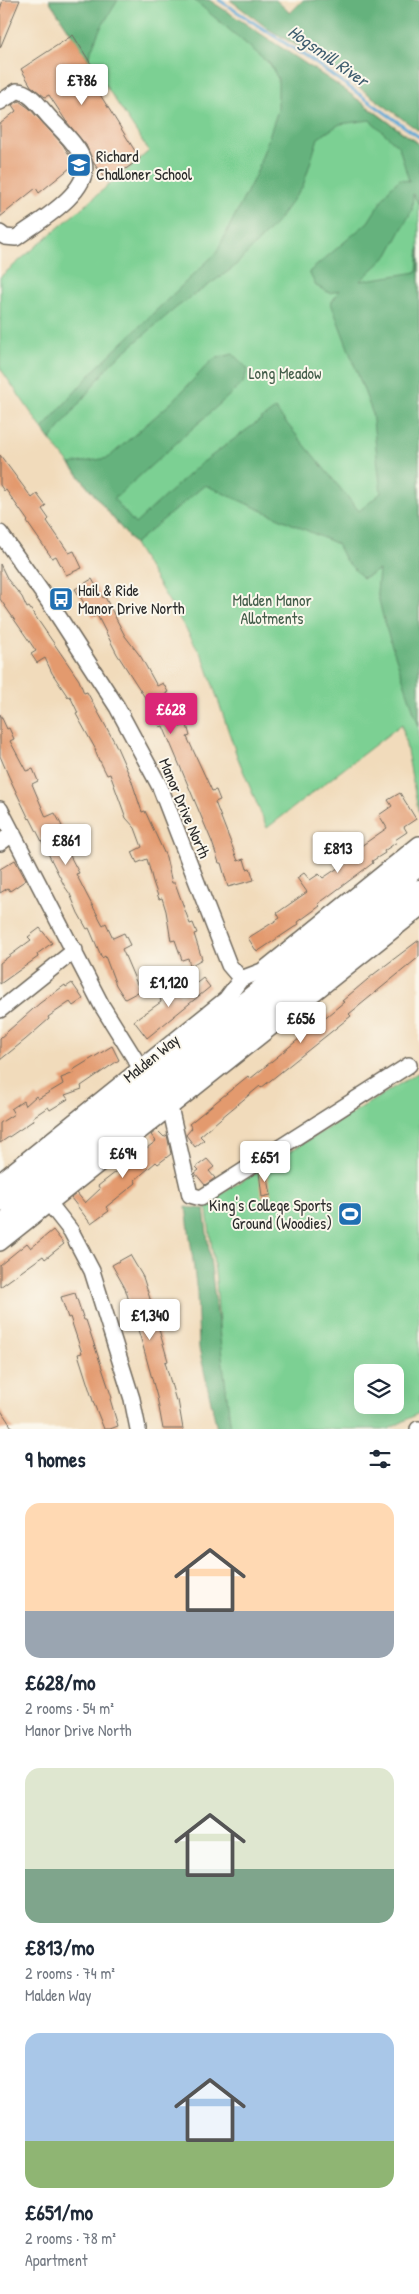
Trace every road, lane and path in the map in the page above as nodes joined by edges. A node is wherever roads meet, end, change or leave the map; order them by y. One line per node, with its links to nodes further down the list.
1 (0, 102): 2 (street)
2 (0, 233)
3 (0, 533): 12 (street, Manor Drive North)
4 (0, 809): 5 (street)
5 (13, 833): 6 (street); 11 (street)
6 (0, 843)
7 (419, 844): 12 (street)
8 (419, 864): 18 (highway, Malden Way)
9 (419, 891): 20 (highway)
10 (419, 910): 16 (street)
11 (75, 950): 13 (street); 15 (street)
12 (241, 978): 15 (street, Malden Way)
13 (0, 1010)
14 (409, 1065): 16 (street)
15 (140, 1067): 17 (street, Malden Way)
16 (170, 1107): 19 (street)
17 (0, 1181)
18 (0, 1200)
19 (49, 1203): 21 (street); 22 (street)
20 (0, 1227)
21 (0, 1243)
22 (138, 1429)

